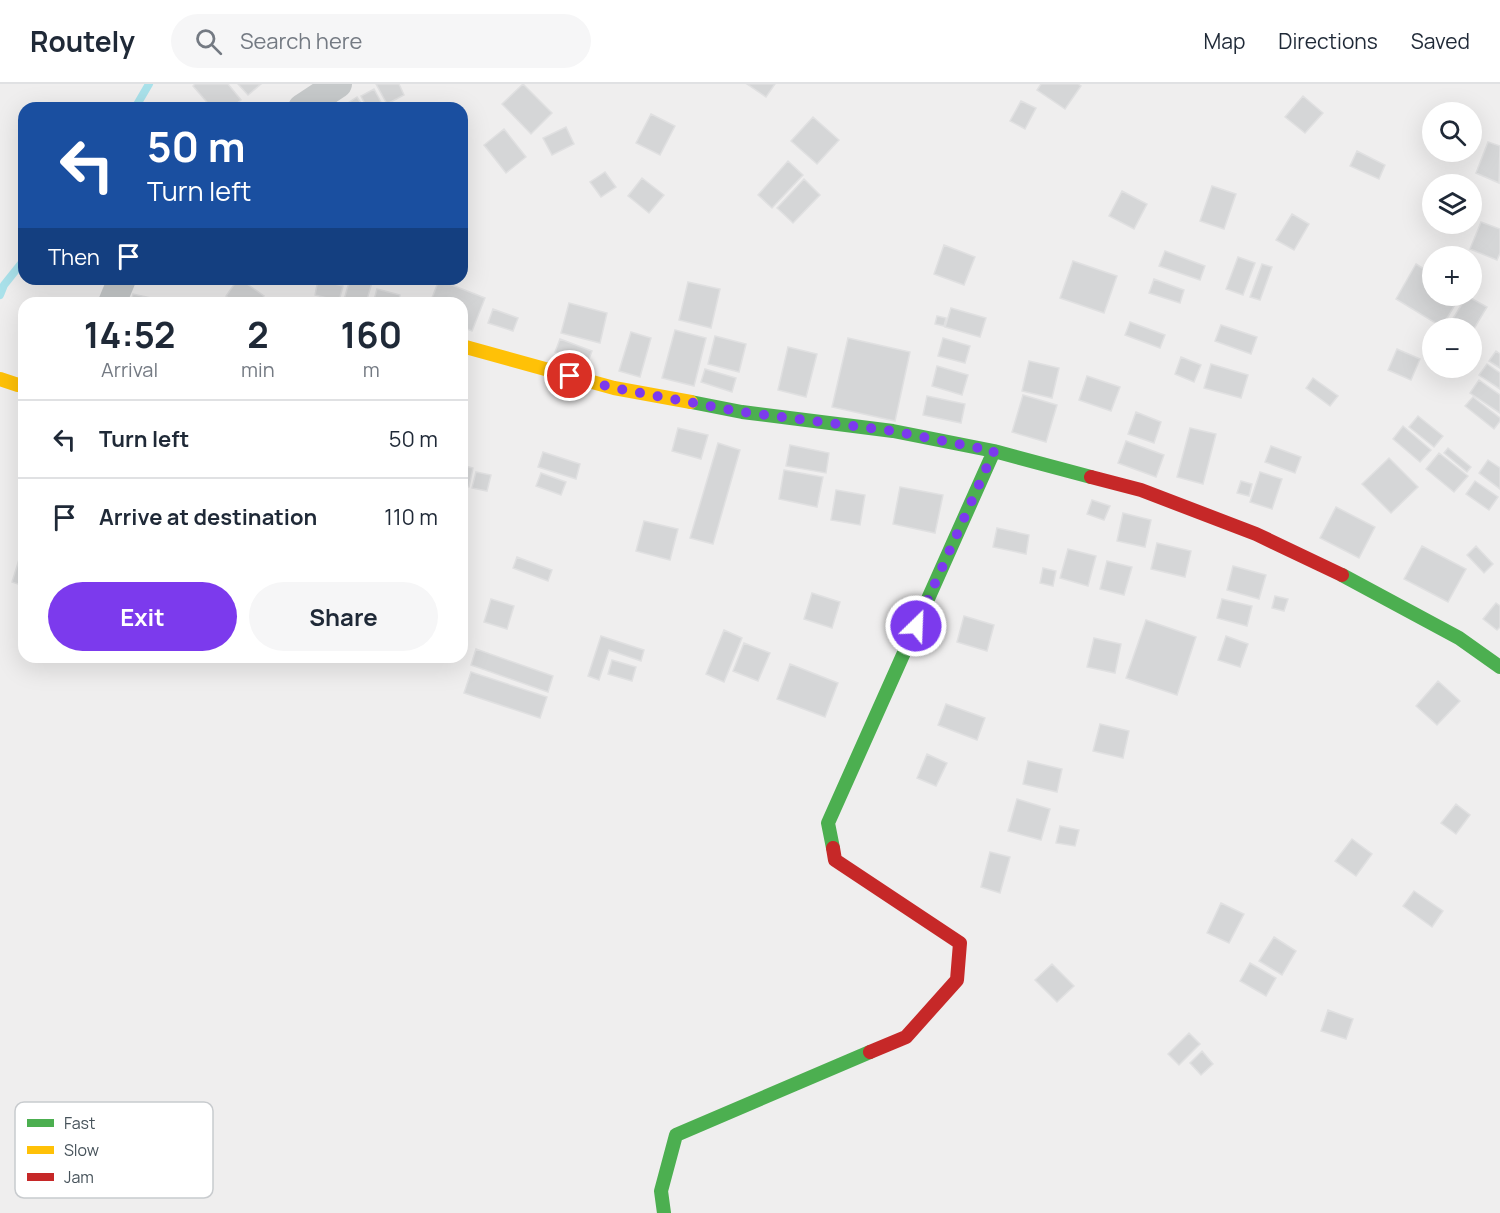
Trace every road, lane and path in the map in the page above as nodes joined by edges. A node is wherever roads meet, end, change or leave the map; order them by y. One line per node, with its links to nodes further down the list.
1 (338, 84): 2 (street)
2 (311, 102)
3 (468, 348): 6 (street)
4 (0, 379): 5 (street)
5 (18, 385)
6 (994, 451): 7 (street); 8 (street)
7 (1500, 668)
8 (664, 1213)

